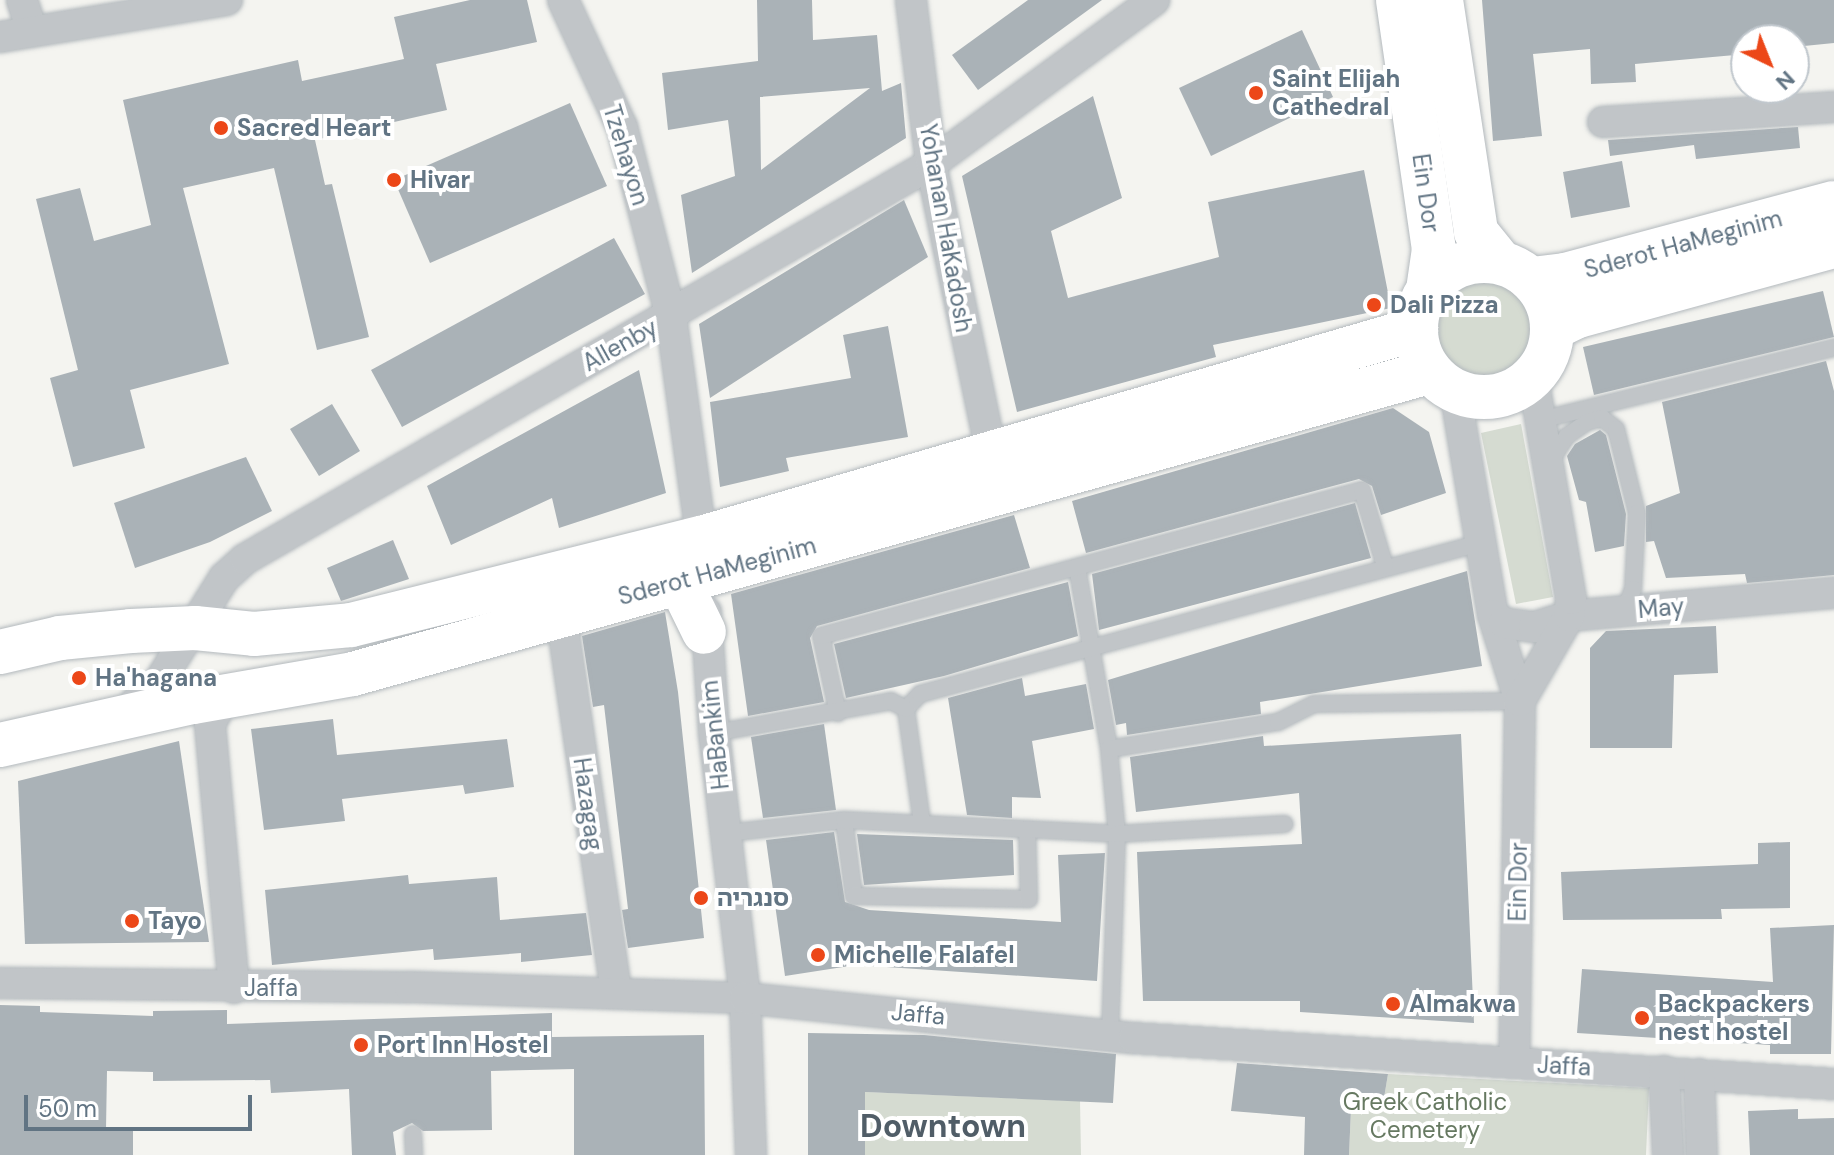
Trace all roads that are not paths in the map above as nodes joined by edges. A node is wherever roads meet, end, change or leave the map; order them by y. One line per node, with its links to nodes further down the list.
1 (22, 0): 8 (street)
2 (227, 0): 8 (street)
3 (563, 0): 17 (street, Tzehayon)
4 (911, 0): 12 (street, Yohanan HaKadosh)
5 (1154, 0): 12 (street, Allenby)
6 (1398, 0): 16 (street, Ein Dor)
7 (1441, 0): 15 (street, Ein Dor)
8 (32, 31): 9 (street)
9 (0, 37)
10 (1834, 107): 11 (street)
11 (1603, 122)
12 (931, 164): 17 (street, Allenby); 23 (street, Yohanan HaKadosh)
13 (1834, 203): 15 (street, Sderot HaMeginim)
14 (1834, 246): 18 (street, Sderot HaMeginim)
15 (1516, 271): 16 (street); 18 (street)
16 (1422, 310): 21 (street); 23 (street, Sderot HaMeginim)
17 (671, 316): 26 (street); 34 (street, Allenby)
18 (1553, 328): 20 (street)
19 (1834, 348): 22 (lane)
20 (1533, 377): 21 (street); 22 (street, Ein Dor)
21 (1442, 382): 25 (street, Ein Dor); 26 (street, Sderot HaMeginim)
22 (1540, 420): 24 (street, Ein Dor)
23 (992, 455): 26 (street, Sderot HaMeginim)
24 (1550, 462): 30 (lane); 33 (street, Ein Dor)
25 (1480, 543): 27 (lane); 32 (street, Ein Dor)
26 (695, 564): 31 (street, Sderot HaMeginim); 34 (street, Sderot HaMeginim); 35 (street)
27 (1385, 566): 28 (lane); 36 (lane)
28 (1077, 567): 36 (lane); 41 (lane)
29 (1834, 593): 30 (street, May)
30 (1624, 611): 33 (street, May)
31 (561, 614): 38 (street, Sderot HaMeginim); 54 (street, Hazagag)
32 (1493, 615): 33 (street, May); 39 (street, Ein Dor)
33 (1569, 616): 39 (street, Ein Dor)
34 (195, 628): 37 (street, Sderot HaMeginim); 42 (street, Allenby)
35 (704, 632): 43 (street, HaBankim)
36 (1092, 647): 40 (lane); 45 (lane)
37 (0, 652)
38 (226, 696): 42 (street, Sderot HaMeginim); 53 (street)
39 (1520, 701): 45 (lane); 57 (street, Ein Dor)
40 (906, 709): 41 (lane); 47 (lane)
41 (838, 713): 43 (lane)
42 (118, 717): 44 (street, Sderot HaMeginim)
43 (714, 733): 50 (street, HaBankim)
44 (0, 745)
45 (1109, 749): 51 (lane)
46 (844, 820): 47 (lane); 49 (lane); 50 (lane)
47 (922, 823): 49 (lane)
48 (1285, 824): 51 (lane)
49 (1027, 829): 51 (lane)
50 (727, 833): 55 (street, HaBankim)
51 (1117, 834): 56 (lane)
52 (0, 983): 53 (street, Jaffa)
53 (234, 988): 54 (street, Jaffa)
54 (616, 993): 55 (street, Jaffa)
55 (745, 998): 56 (street, Jaffa); 63 (street, HaBankim)
56 (1110, 1033): 57 (street, Jaffa)
57 (1514, 1063): 58 (street, Jaffa)
58 (1664, 1071): 59 (street, Jaffa); 64 (street)
59 (1699, 1074): 60 (street, Jaffa); 65 (street)
60 (1834, 1084)
61 (413, 1134): 62 (lane)
62 (414, 1155)
63 (751, 1155)
64 (1668, 1155)
65 (1702, 1155)

